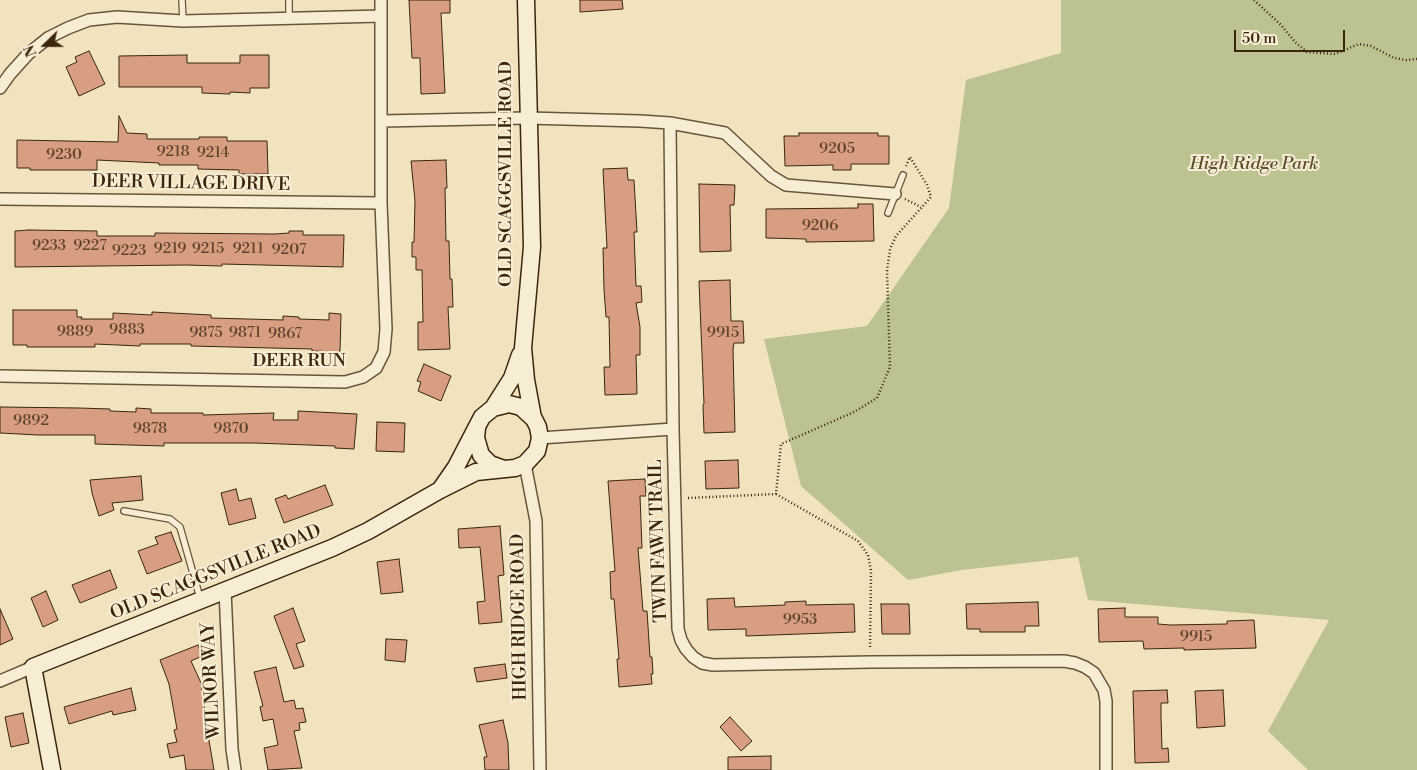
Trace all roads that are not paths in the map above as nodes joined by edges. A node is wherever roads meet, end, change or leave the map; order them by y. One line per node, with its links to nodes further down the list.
1 (182, 0): 7 (lane)
2 (289, 0): 6 (lane)
3 (381, 0): 5 (street, DEER RUN)
4 (526, 0): 9 (street, OLD SCAGGSVILLE ROAD)
5 (381, 16): 6 (street); 10 (street, DEER RUN)
6 (290, 19): 7 (street)
7 (183, 21): 8 (street)
8 (0, 88)
9 (527, 118): 10 (street); 11 (street); 17 (street, OLD SCAGGSVILLE ROAD)
10 (382, 121): 15 (street, DEER RUN)
11 (670, 123): 13 (street); 22 (street, TWIN FAWN TRAIL)
12 (903, 174): 13 (lane)
13 (895, 194): 16 (lane)
14 (0, 199): 15 (street, DEER VILLAGE DRIVE)
15 (381, 203): 18 (street, DEER RUN)
16 (888, 213)
17 (523, 348): 19 (street, OLD SCAGGSVILLE ROAD); 20 (street, OLD SCAGGSVILLE ROAD)
18 (0, 376)
19 (493, 408): 20 (street); 21 (street)
20 (533, 418): 23 (street)
21 (477, 427): 25 (street); 26 (street, OLD SCAGGSVILLE ROAD)
22 (673, 429): 23 (street); 35 (street, TWIN FAWN TRAIL)
23 (540, 438): 24 (street)
24 (525, 464): 25 (street); 34 (street, HIGH RIDGE ROAD)
25 (504, 468): 26 (street, OLD SCAGGSVILLE ROAD)
26 (440, 490): 28 (street, OLD SCAGGSVILLE ROAD)
27 (124, 511): 29 (lane)
28 (225, 590): 29 (street, OLD SCAGGSVILLE ROAD); 33 (street, WILNOR WAY)
29 (201, 600): 30 (street, OLD SCAGGSVILLE ROAD)
30 (33, 667): 31 (street, OLD SCAGGSVILLE ROAD); 32 (street)
31 (0, 681)
32 (52, 770)
33 (236, 770)
34 (540, 770)
35 (1106, 770)

